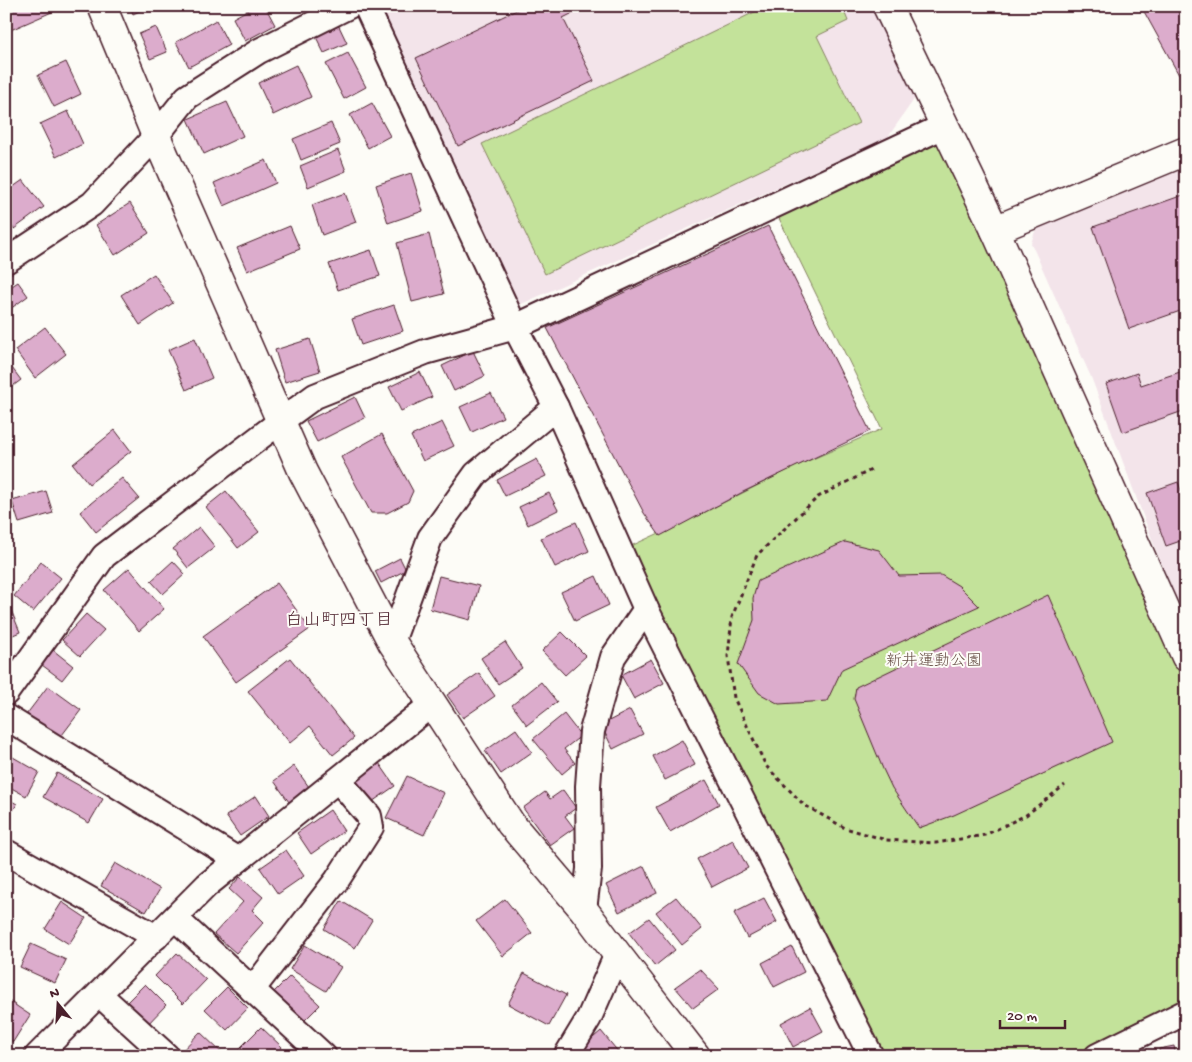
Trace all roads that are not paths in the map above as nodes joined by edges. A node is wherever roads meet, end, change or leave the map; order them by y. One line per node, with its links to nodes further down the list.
1 (102, 6): 6 (street)
2 (349, 6): 6 (street)
3 (366, 6): 10 (street)
4 (887, 6): 5 (street)
5 (944, 126): 8 (street); 10 (street)
6 (156, 136): 9 (street); 12 (street)
7 (1186, 151): 8 (street)
8 (995, 230): 15 (street)
9 (6, 261)
10 (515, 327): 11 (street); 12 (street)
11 (556, 407): 13 (street); 14 (street)
12 (281, 421): 14 (street); 16 (street)
13 (646, 608): 22 (street); 34 (street)
14 (392, 642): 17 (street)
15 (1186, 657)
16 (6, 693)
17 (432, 704): 19 (street); 22 (street)
18 (6, 717): 21 (street)
19 (338, 780): 21 (street); 26 (street)
20 (6, 852): 24 (street)
21 (238, 860): 23 (street)
22 (584, 910): 25 (street)
23 (174, 918): 24 (street); 26 (street)
24 (156, 937): 27 (street)
25 (616, 954): 32 (street); 33 (street)
26 (252, 990): 29 (street)
27 (99, 994): 30 (street); 31 (street)
28 (1186, 1012): 35 (street)
29 (311, 1052)
30 (37, 1056)
31 (166, 1056)
32 (566, 1056)
33 (696, 1056)
34 (871, 1056)
35 (1097, 1056)

